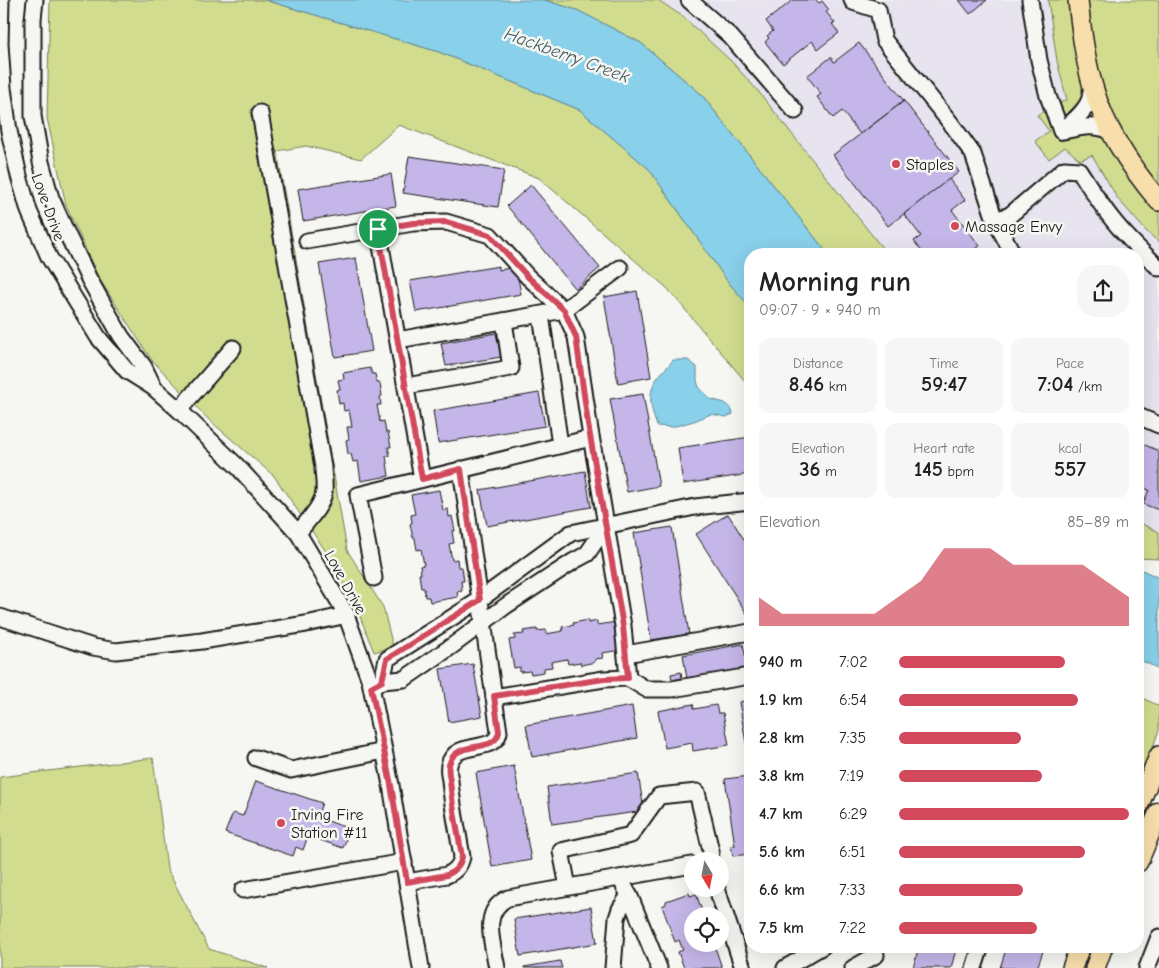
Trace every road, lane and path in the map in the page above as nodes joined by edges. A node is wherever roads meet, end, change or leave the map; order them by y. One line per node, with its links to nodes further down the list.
1 (1, 0): 27 (street, Love Drive)
2 (35, 0): 27 (street, Love Drive)
3 (689, 0): 8 (street)
4 (852, 0): 13 (street)
5 (1030, 0): 10 (street)
6 (1078, 0): 7 (main road)
7 (1092, 84): 10 (street); 11 (main road)
8 (795, 110)
9 (260, 113): 37 (street)
10 (1061, 131): 11 (street)
11 (1112, 131): 12 (main road)
12 (1159, 202)
13 (995, 220): 16 (street); 17 (street)
14 (378, 229): 15 (street); 21 (street); 24 (street)
15 (307, 241)
16 (1010, 248)
17 (1138, 248)
18 (1144, 254): 20 (street)
19 (620, 268): 21 (street)
20 (1159, 268)
21 (564, 310): 22 (street); 31 (street)
22 (540, 314): 23 (street); 32 (street)
23 (504, 321): 24 (street); 26 (street)
24 (398, 340): 26 (street)
25 (233, 348): 28 (street)
26 (406, 386): 34 (street)
27 (154, 388): 28 (street, Love Drive)
28 (179, 410): 37 (street, Love Drive)
29 (1144, 419): 30 (street)
30 (1159, 425)
31 (591, 438): 32 (street); 36 (street)
32 (560, 445): 33 (street)
33 (461, 469): 34 (street); 39 (street)
34 (422, 479): 38 (street)
35 (744, 501): 36 (street)
36 (606, 526): 39 (street); 42 (street); 44 (street)
37 (298, 532): 40 (street, Love Drive)
38 (374, 578)
39 (480, 600): 42 (street); 47 (street)
40 (346, 615): 41 (street); 47 (street, Love Drive)
41 (0, 617)
42 (483, 623): 47 (street); 48 (street)
43 (744, 633): 44 (street)
44 (626, 654): 46 (street)
45 (744, 677): 46 (street)
46 (628, 678): 48 (street)
47 (377, 684): 49 (street, Love Drive)
48 (494, 696): 59 (street)
49 (384, 751): 51 (street); 56 (street, Love Drive)
50 (1159, 756): 52 (main road)
51 (256, 758)
52 (1144, 792)
53 (1159, 812): 54 (main road)
54 (1144, 848)
55 (711, 852): 60 (street)
56 (404, 862): 59 (street, Love Drive); 61 (street)
57 (684, 866): 58 (street)
58 (620, 878): 60 (street); 62 (street)
59 (407, 882): 71 (street, Love Drive)
60 (568, 887): 72 (street)
61 (243, 890)
62 (629, 896): 73 (street); 74 (street)
63 (721, 898): 65 (street)
64 (1159, 937): 81 (street)
65 (744, 949): 75 (street)
66 (811, 953): 76 (street)
67 (876, 953): 77 (street)
68 (979, 953): 78 (street)
69 (1077, 953): 79 (main road)
70 (1100, 953): 80 (main road)
71 (422, 968)
72 (497, 968)
73 (614, 968)
74 (660, 968)
75 (743, 968)
76 (785, 968)
77 (853, 968)
78 (974, 968)
79 (1072, 968)
80 (1095, 968)
81 (1147, 968)

